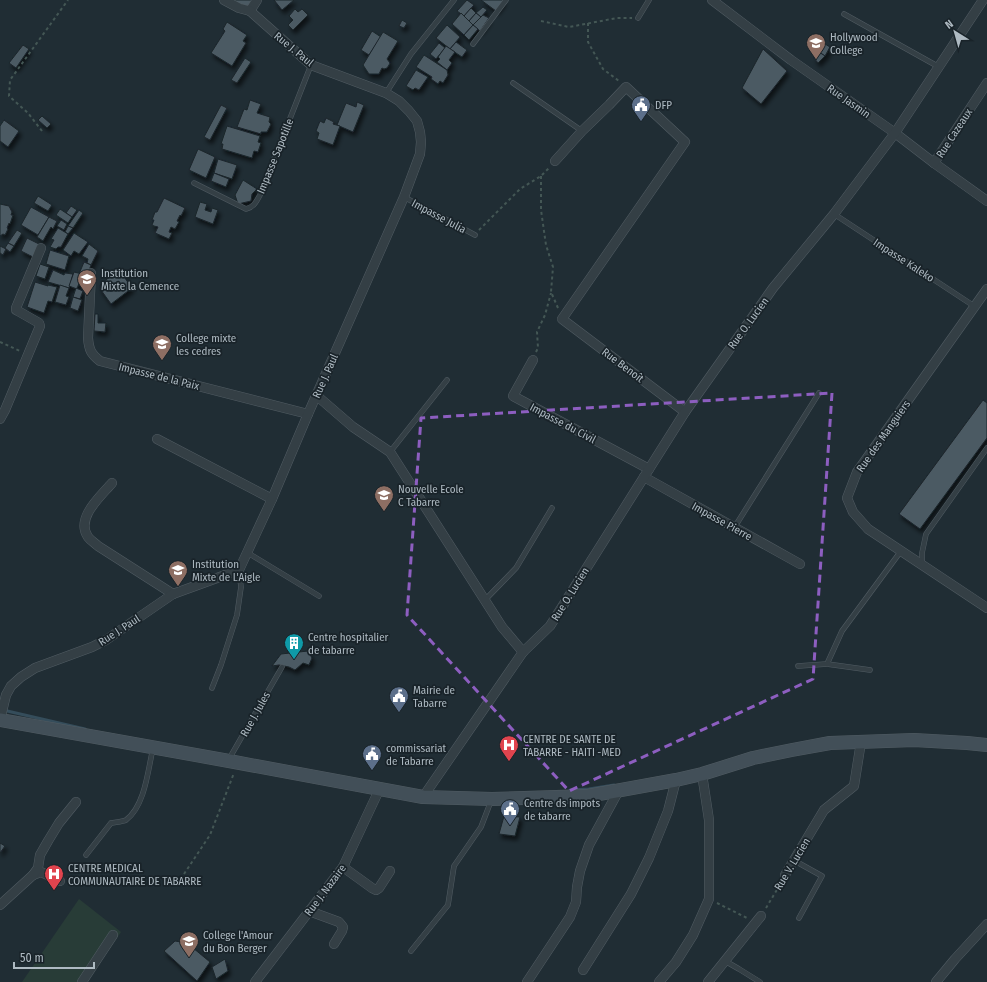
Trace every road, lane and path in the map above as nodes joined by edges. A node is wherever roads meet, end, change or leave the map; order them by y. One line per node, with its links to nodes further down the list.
1 (68, 0): 21 (path)
2 (224, 0): 9 (street, Rue J. Paul)
3 (257, 0): 9 (street)
4 (454, 0): 20 (lane)
5 (506, 0): 14 (lane)
6 (649, 0): 11 (lane)
7 (712, 0): 23 (street, Rue Jasmin)
8 (983, 0): 16 (street, Rue O. Lucien)
9 (250, 11): 15 (street, Rue J. Paul)
10 (844, 14): 16 (lane)
11 (638, 18): 13 (path)
12 (541, 21): 13 (path)
13 (588, 23): 19 (path)
14 (473, 44)
15 (311, 65): 20 (street, Rue J. Paul); 27 (lane, Impasse Sapotille)
16 (939, 67): 23 (street, Rue O. Lucien)
17 (514, 83): 22 (lane)
18 (987, 83): 25 (street, Rue Cazeaux)
19 (626, 87): 22 (street); 37 (street)
20 (386, 93): 28 (street, Rue J. Paul)
21 (42, 131)
22 (582, 131): 24 (street)
23 (895, 133): 25 (street, Rue Jasmin); 30 (street, Rue O. Lucien)
24 (555, 161): 26 (path)
25 (934, 164): 29 (street, Rue Jasmin)
26 (541, 176): 31 (path); 35 (path)
27 (194, 183)
28 (404, 197): 31 (lane, Impasse Julia); 43 (street, Rue J. Paul)
29 (987, 201)
30 (834, 214): 36 (lane, Impasse Kaleko); 44 (street, Rue O. Lucien)
31 (475, 235)
32 (42, 248): 39 (street)
33 (91, 273): 45 (street, Impasse de la Paix)
34 (987, 289): 36 (street, Rue des Manguiers)
35 (551, 292): 37 (path); 40 (path)
36 (974, 306): 55 (street, Rue des Manguiers)
37 (562, 319): 44 (street, Rue Benoît)
38 (0, 342): 39 (path)
39 (29, 354): 46 (street)
40 (533, 360): 50 (street, Impasse du Civil)
41 (447, 380): 49 (lane)
42 (819, 393): 54 (lane)
43 (316, 395): 45 (street, Rue J. Paul); 49 (street)
44 (685, 412): 50 (street, Rue O. Lucien)
45 (308, 414): 52 (street, Rue J. Paul)
46 (0, 419)
47 (157, 439): 52 (street)
48 (987, 448): 58 (lane)
49 (390, 452): 62 (street)
50 (647, 473): 54 (street, Impasse Pierre); 64 (street, Rue O. Lucien)
51 (112, 483): 60 (street)
52 (272, 499): 56 (street, Rue J. Paul)
53 (552, 508): 62 (lane)
54 (734, 528): 57 (street, Impasse Pierre)
55 (901, 551): 58 (street, Rue des Manguiers); 65 (lane)
56 (248, 553): 59 (street, Rue J. Paul); 61 (lane)
57 (800, 564)
58 (922, 565): 63 (street, Rue des Manguiers)
59 (239, 570): 60 (street, Rue J. Paul); 69 (lane)
60 (173, 594): 70 (street, Rue J. Paul)
61 (319, 596)
62 (485, 600): 64 (street)
63 (987, 608)
64 (523, 652): 79 (street, Rue O. Lucien)
65 (827, 664): 66 (lane); 68 (lane)
66 (798, 666)
67 (282, 667): 74 (lane, Rue J. Jules)
68 (870, 670)
69 (212, 688)
70 (0, 720): 73 (main road)
71 (861, 742): 72 (main road); 75 (main road); 83 (street, Rue V. Lucien)
72 (987, 745)
73 (153, 747): 74 (main road); 82 (lane)
74 (233, 762): 77 (main road); 86 (path)
75 (702, 774): 76 (main road); 90 (street)
76 (676, 780): 78 (main road); 100 (street)
77 (380, 788): 79 (main road); 84 (street, Rue J. Nazaire)
78 (619, 790): 80 (main road); 103 (street)
79 (423, 797): 80 (main road)
80 (492, 799): 98 (lane)
81 (76, 802): 87 (street)
82 (86, 855)
83 (795, 861): 88 (street, Rue V. Lucien); 93 (lane)
84 (343, 868): 85 (street); 92 (street, Rue J. Nazaire)
85 (390, 871)
86 (184, 874)
87 (33, 875): 89 (street); 91 (street)
88 (786, 876): 94 (path, Rue V. Lucien)
89 (60, 881)
90 (709, 899): 94 (path); 104 (street)
91 (0, 905)
92 (309, 911): 97 (street); 102 (street, Rue J. Nazaire)
93 (799, 918)
94 (759, 919): 99 (street)
95 (987, 924): 107 (street)
96 (113, 935): 101 (street)
97 (334, 944)
98 (410, 951)
99 (725, 961): 105 (street); 106 (lane)
100 (583, 970)
101 (82, 982)
102 (255, 982)
103 (527, 982)
104 (659, 982)
105 (708, 982)
106 (760, 982)
107 (936, 982)

